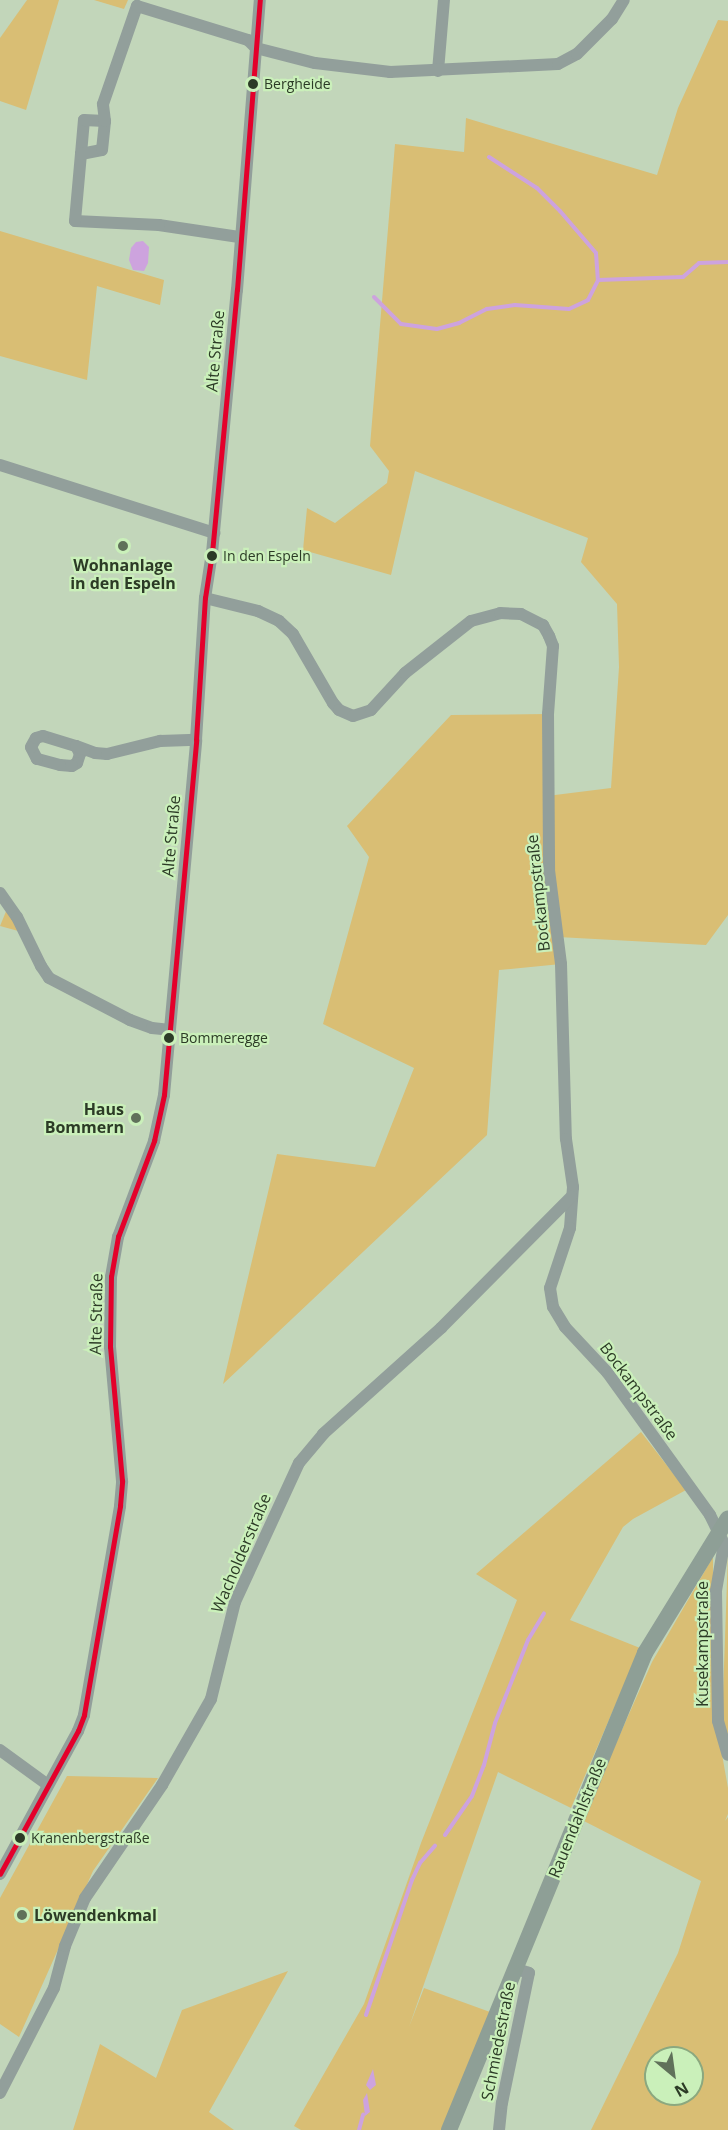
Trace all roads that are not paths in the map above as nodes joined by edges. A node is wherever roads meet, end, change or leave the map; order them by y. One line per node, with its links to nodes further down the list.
1 (260, 0): 4 (street, Alte Straße)
2 (444, 0): 5 (street)
3 (624, 0): 5 (street)
4 (256, 48): 5 (street); 6 (street); 8 (street, Alte Straße)
5 (438, 71)
6 (105, 121): 7 (street); 7 (street)
7 (81, 154): 8 (street)
8 (239, 237): 10 (street, Alte Straße)
9 (0, 465): 10 (street)
10 (214, 533): 11 (street, Alte Straße)
11 (205, 598): 12 (street, Alte Straße); 16 (street, Bockampstraße)
12 (196, 740): 13 (street); 15 (street, Alte Straße)
13 (76, 746)
14 (0, 893): 15 (street)
15 (170, 1030): 20 (street, Alte Straße)
16 (571, 1197): 17 (street, Bockampstraße); 23 (street, Wacholderstraße)
17 (723, 1525): 19 (street, Kusekampstraße); 22 (street, Rauendahlstraße)
18 (0, 1750): 20 (street)
19 (728, 1755)
20 (48, 1785): 21 (street, Alte Straße)
21 (0, 1874)
22 (514, 1968): 24 (street, Rauendahlstraße); 25 (street, Schmiedestraße)
23 (0, 2092)
24 (449, 2130)
25 (499, 2130)

